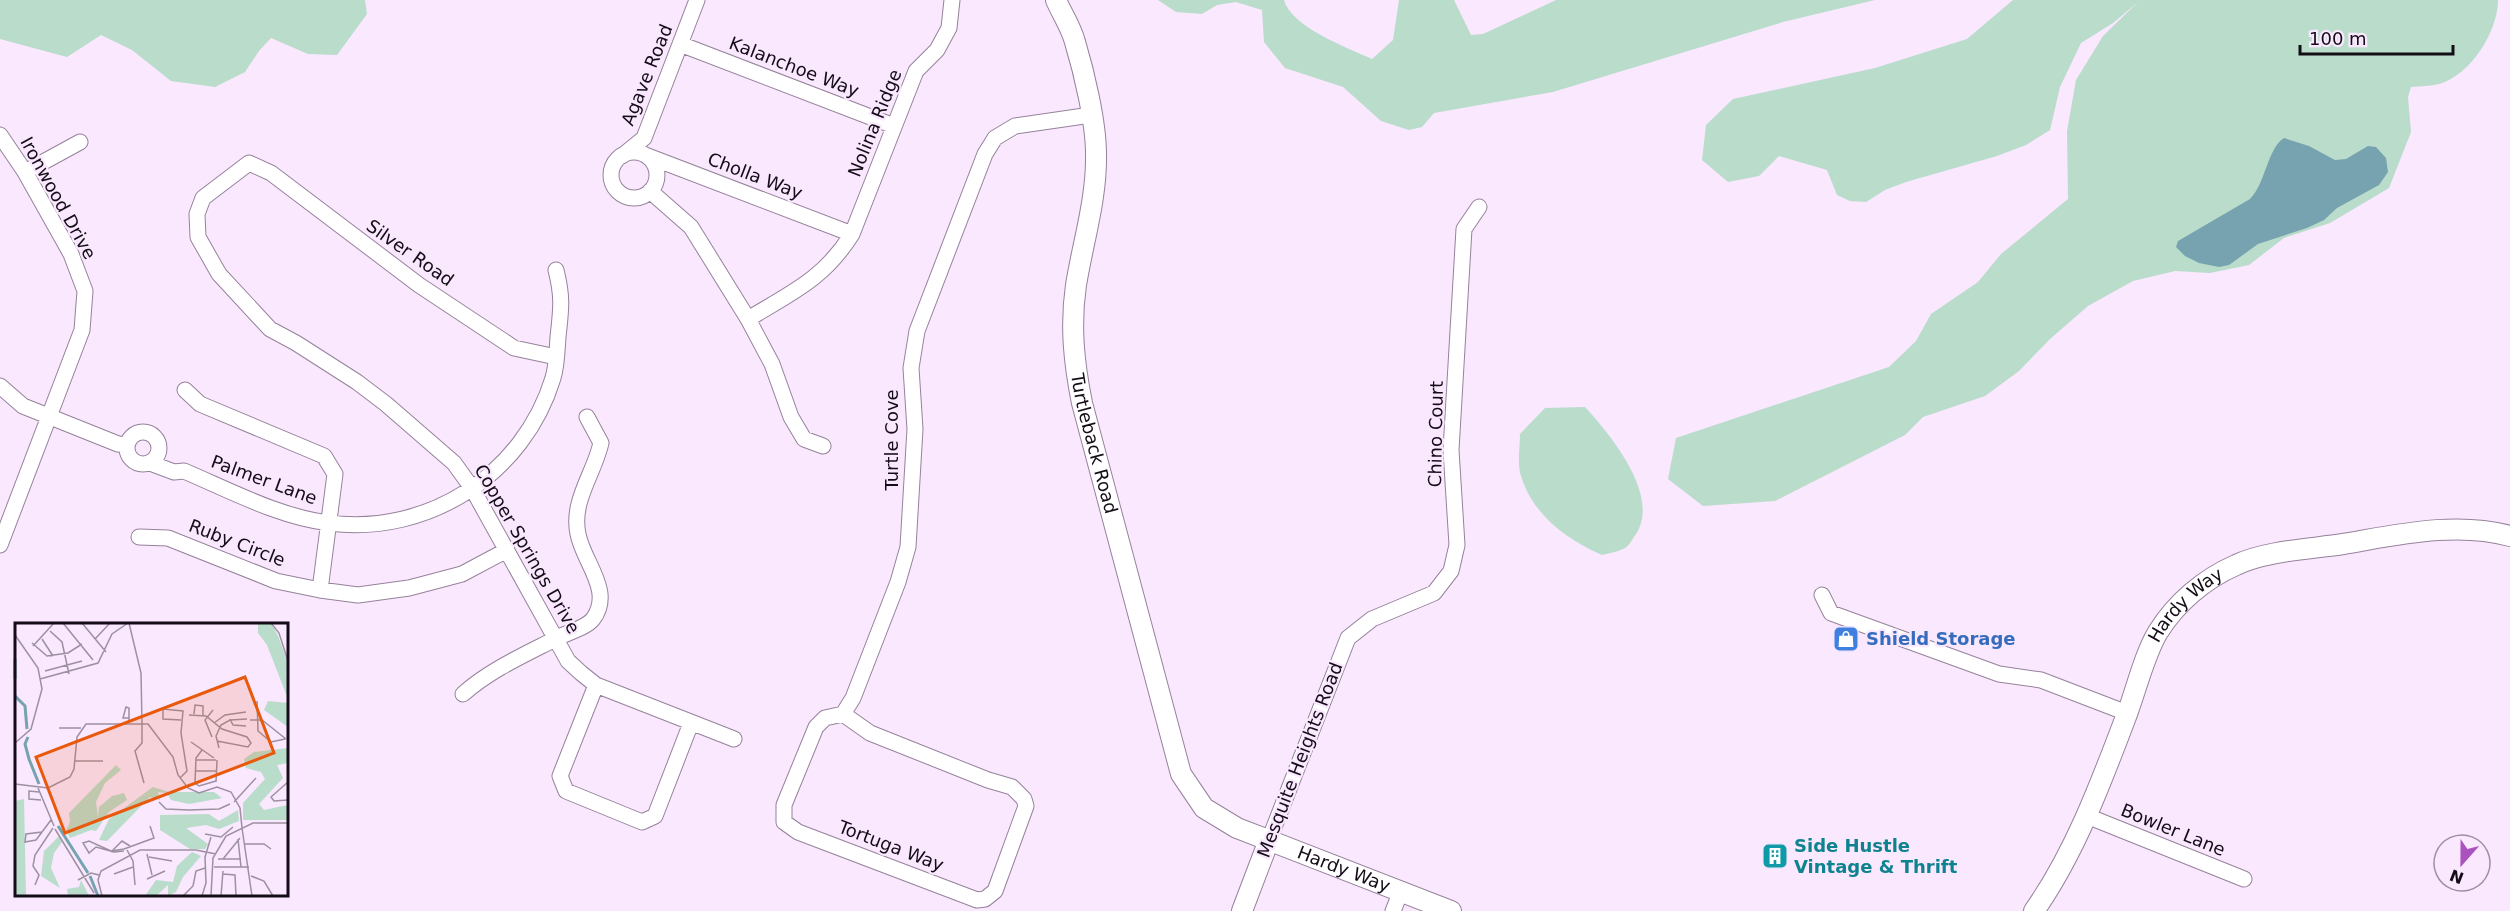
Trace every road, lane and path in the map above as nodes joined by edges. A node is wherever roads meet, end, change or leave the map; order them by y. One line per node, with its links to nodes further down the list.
1 (697, 0): 4 (street, Agave Road)
2 (952, 0): 6 (street, Nolina Ridge)
3 (1056, 0): 5 (main road, Turtleback Road)
4 (680, 44): 6 (street, Kalanchoe Way); 10 (street, Agave Road)
5 (1091, 115): 38 (street, Turtle Cove); 43 (main road, Turtleback Road)
6 (894, 126): 15 (street, Nolina Ridge)
7 (0, 135): 12 (street, Ironwood Drive)
8 (80, 142): 12 (street)
9 (645, 155): 10 (street); 13 (street); 15 (street, Cholla Way)
10 (622, 156): 13 (street)
11 (249, 163): 18 (street, Silver Road); 26 (street, Copper Springs Drive)
12 (25, 172): 22 (street, Ironwood Drive)
13 (650, 191): 17 (street)
14 (1479, 207): 34 (street, Chino Court)
15 (852, 234): 17 (street, Nolina Ridge)
16 (556, 270): 18 (street, Palmer Lane)
17 (748, 319): 24 (street)
18 (556, 357): 26 (street, Palmer Lane)
19 (0, 386): 22 (street, Palmer Lane)
20 (185, 390): 27 (street)
21 (587, 417): 35 (street)
22 (50, 418): 23 (street, Palmer Lane); 30 (street, Ironwood Drive)
23 (127, 445): 25 (street, Palmer Lane); 25 (street, Palmer Lane)
24 (823, 446)
25 (154, 459): 27 (street, Palmer Lane)
26 (472, 488): 27 (street, Palmer Lane); 31 (street, Copper Springs Drive)
27 (329, 523): 32 (street)
28 (2510, 536): 39 (main road, Hardy Way)
29 (139, 537): 32 (street, Ruby Circle)
30 (0, 545)
31 (507, 550): 32 (street, Ruby Circle); 35 (street, Copper Springs Drive)
32 (320, 590)
33 (1822, 595): 39 (street)
34 (1372, 619): 43 (street, Mesquite Heights Road)
35 (556, 638): 36 (street, Copper Springs Drive); 37 (street)
36 (596, 685): 40 (street, Copper Springs Drive); 40 (street)
37 (463, 694)
38 (843, 714): 38 (street, Tortuga Way)
39 (2127, 714): 42 (main road, Hardy Way)
40 (691, 723): 41 (street, Copper Springs Drive)
41 (734, 739)
42 (2087, 816): 44 (street, Bowler Lane); 49 (main road, Hardy Way)
43 (1269, 840): 45 (main road, Hardy Way); 46 (main road, Mesquite Heights Road)
44 (2244, 879)
45 (1401, 891): 47 (street); 48 (main road, Hardy Way)
46 (1242, 911)
47 (1394, 911)
48 (1451, 911)
49 (2034, 911)

